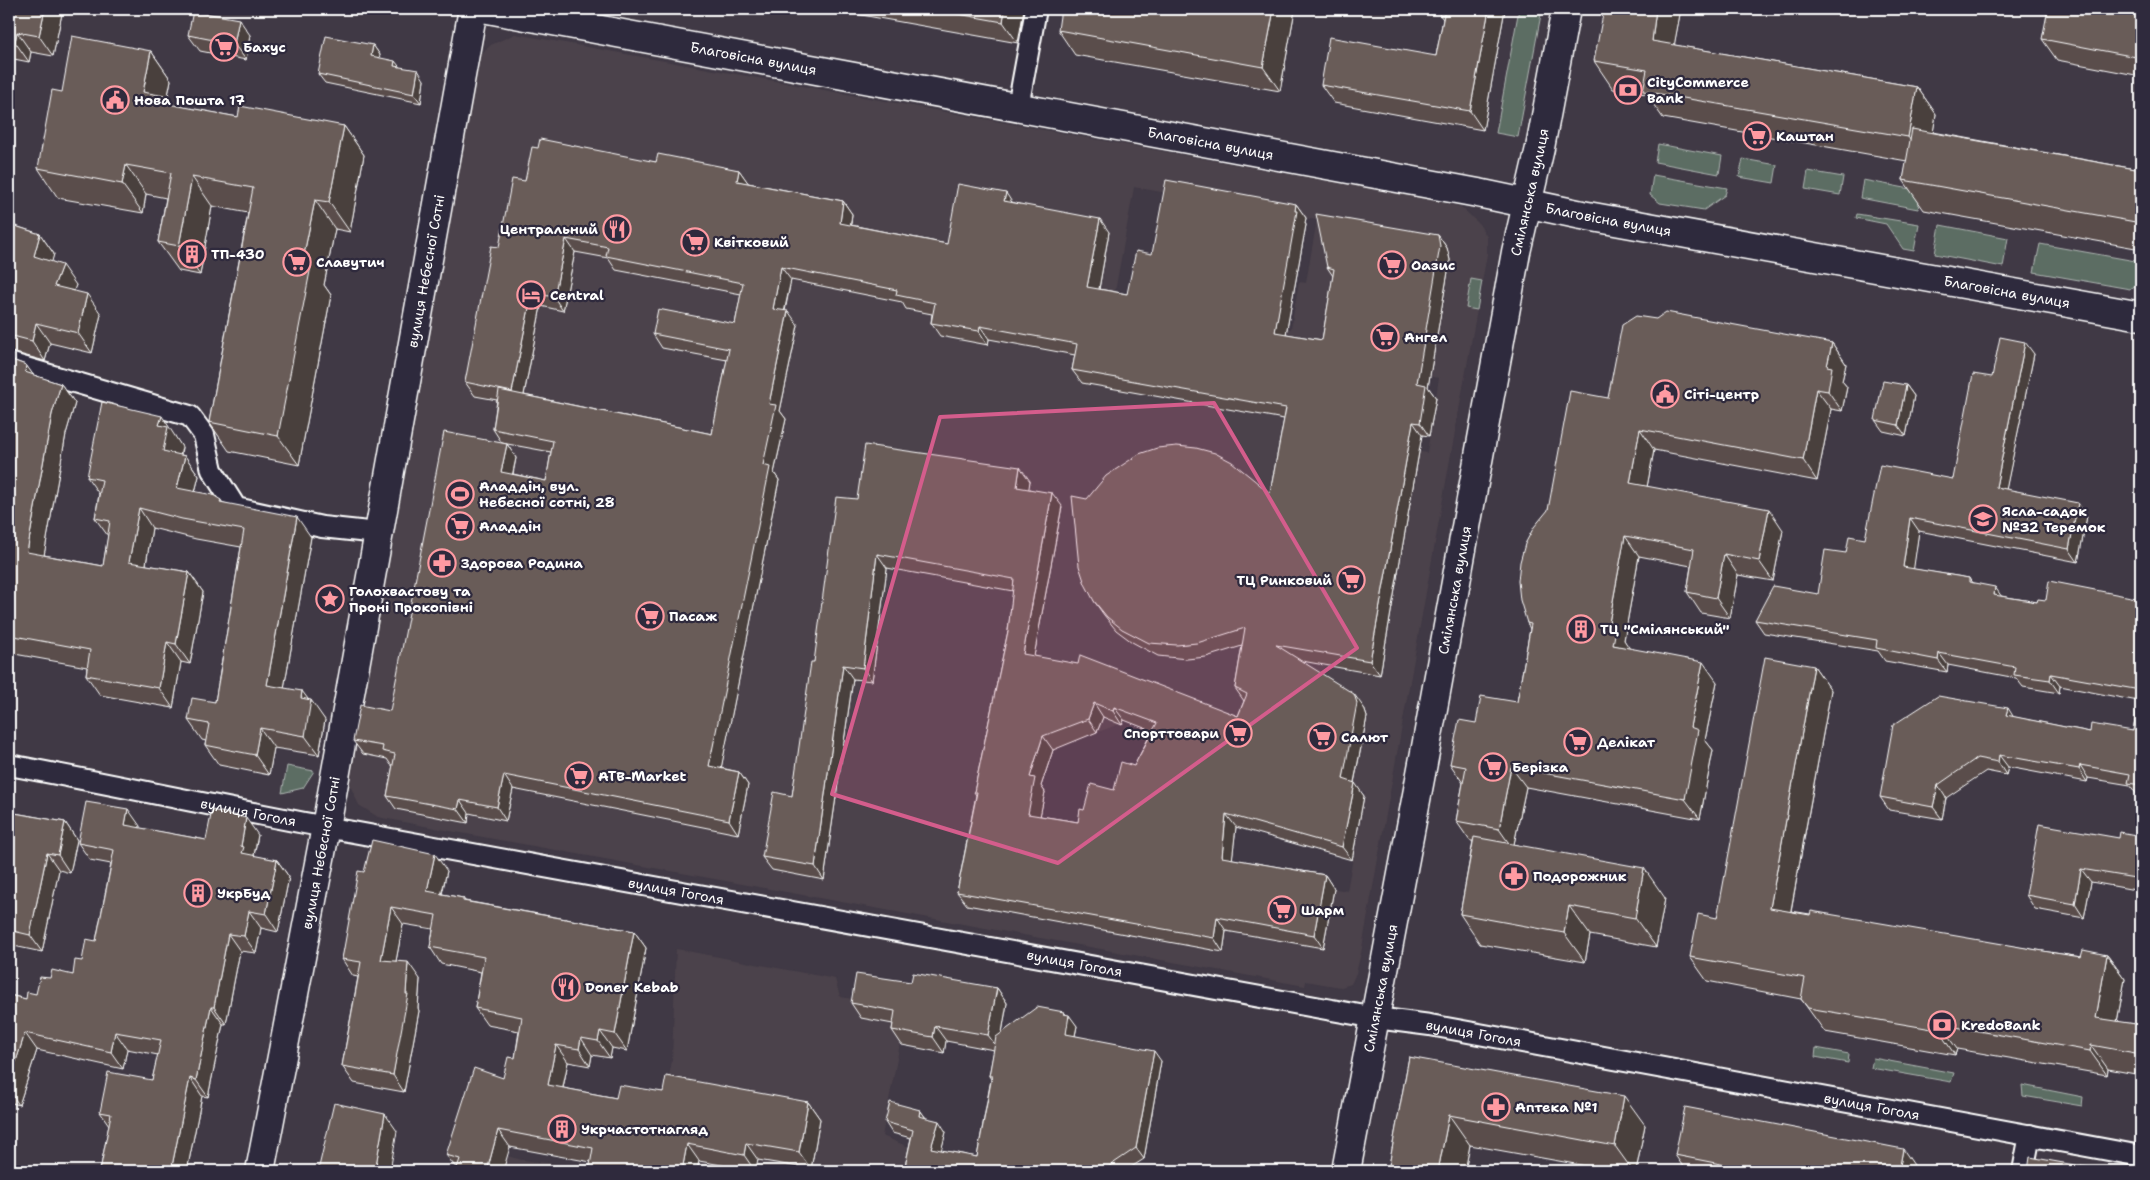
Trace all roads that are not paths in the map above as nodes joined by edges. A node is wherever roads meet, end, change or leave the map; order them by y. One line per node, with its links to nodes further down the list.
1 (472, 9): 9 (main road, вулиця Небесної Сотні)
2 (488, 9): 5 (main road, Благовісна вулиця)
3 (1036, 9): 5 (street)
4 (1566, 9): 6 (main road, Смілянська вулиця)
5 (1018, 107): 6 (main road, Благовісна вулиця)
6 (1527, 203): 7 (main road, Благовісна вулиця); 12 (main road, Смілянська вулиця)
7 (2141, 316)
8 (9, 364): 9 (street)
9 (378, 534): 11 (main road, вулиця Небесної Сотні)
10 (9, 765): 11 (street, вулиця Гоголя)
11 (326, 827): 12 (street, вулиця Гоголя); 15 (main road, вулиця Небесної Сотні)
12 (1376, 1018): 13 (street, вулиця Гоголя); 16 (main road, Смілянська вулиця)
13 (2030, 1135): 14 (street, вулиця Гоголя); 17 (street)
14 (2141, 1156)
15 (260, 1171)
16 (1346, 1171)
17 (2024, 1171)

